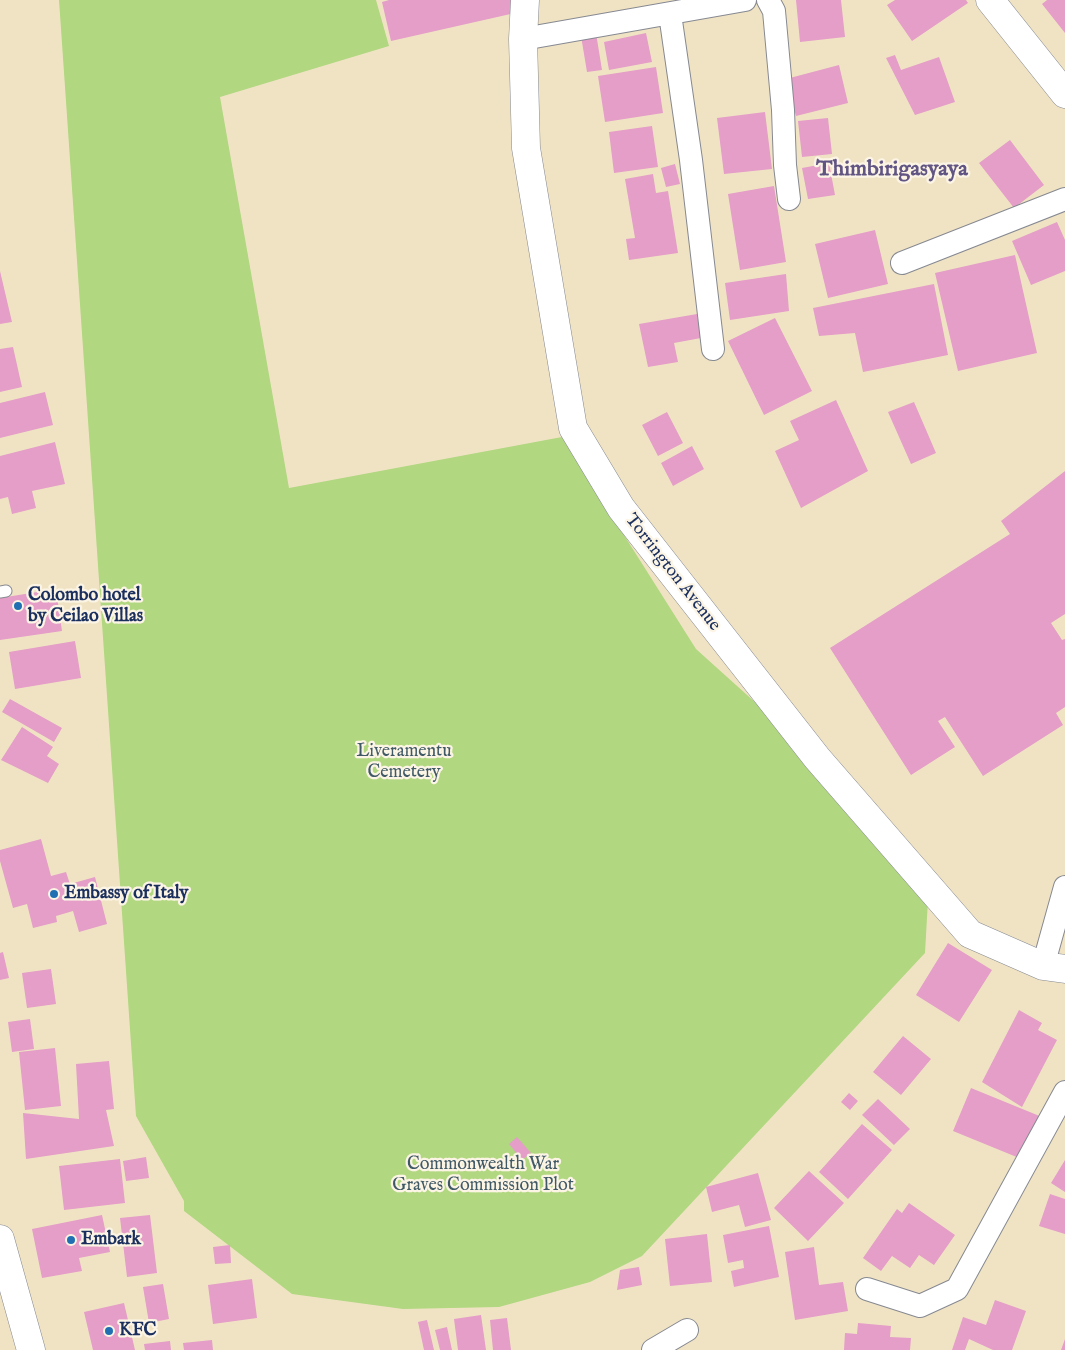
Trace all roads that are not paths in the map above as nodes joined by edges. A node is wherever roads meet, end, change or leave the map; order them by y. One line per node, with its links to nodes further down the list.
1 (525, 0): 6 (main road, Torrington Avenue)
2 (745, 0): 5 (street)
3 (768, 0): 8 (street)
4 (990, 0): 7 (main road)
5 (670, 14): 6 (street); 11 (street)
6 (523, 39): 13 (main road, Torrington Avenue)
7 (1065, 94)
8 (789, 199)
9 (1065, 199): 10 (street)
10 (902, 263)
11 (713, 349)
12 (1065, 887): 13 (street)
13 (1054, 968)
14 (1065, 1092): 16 (street)
15 (0, 1239): 18 (main road)
16 (867, 1289)
17 (687, 1330): 19 (street)
18 (31, 1350)
19 (653, 1350)

